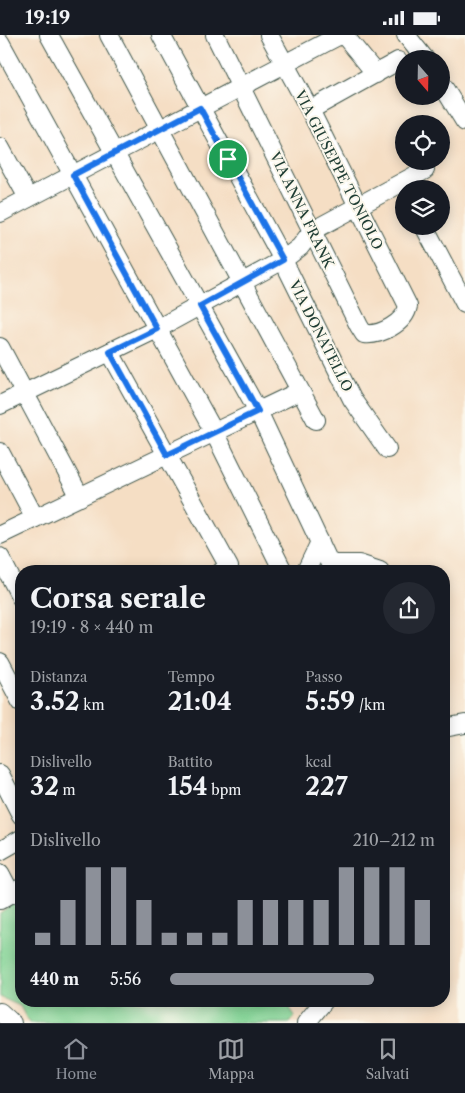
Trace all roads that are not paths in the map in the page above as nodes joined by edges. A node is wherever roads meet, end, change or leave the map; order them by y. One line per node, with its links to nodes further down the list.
1 (49, 35): 21 (street)
2 (109, 35): 19 (street)
3 (161, 35): 16 (street, VIA DONATELLO)
4 (215, 35): 13 (street, VIA ANNA FRANK)
5 (269, 35): 11 (street, VIA GIUSEPPE TONIOLO)
6 (342, 35): 11 (street); 12 (street)
7 (406, 35): 9 (street)
8 (0, 42): 23 (street)
9 (418, 50)
10 (395, 63): 12 (street)
11 (284, 64): 13 (street); 17 (street, VIA GIUSEPPE TONIOLO)
12 (376, 74): 17 (street)
13 (241, 86): 16 (street); 29 (street, VIA ANNA FRANK)
14 (450, 91): 15 (street)
15 (460, 99): 18 (street)
16 (200, 108): 19 (street); 31 (street, VIA DONATELLO)
17 (310, 110): 27 (street, VIA GIUSEPPE TONIOLO)
18 (465, 122)
19 (159, 129): 21 (street); 32 (street)
20 (0, 147): 26 (street)
21 (115, 153): 23 (street); 35 (street)
22 (425, 170): 24 (street)
23 (73, 175): 26 (street); 36 (street)
24 (411, 180)
25 (395, 189): 27 (street)
26 (28, 198): 28 (street)
27 (358, 205): 29 (street); 34 (street, VIA GIUSEPPE TONIOLO)
28 (0, 213)
29 (312, 231): 31 (street); 34 (street, VIA ANNA FRANK)
30 (429, 235): 33 (street)
31 (283, 260): 32 (street); 45 (street, VIA DONATELLO)
32 (243, 282): 35 (street); 39 (street)
33 (465, 304)
34 (408, 305)
35 (200, 306): 36 (street); 42 (street)
36 (157, 329): 38 (street); 44 (street)
37 (0, 347): 40 (street)
38 (110, 352): 40 (street); 47 (street)
39 (300, 391): 42 (street); 43 (street)
40 (24, 393): 41 (street); 48 (street)
41 (0, 405)
42 (258, 411): 44 (street); 51 (street)
43 (316, 420)
44 (214, 432): 47 (street); 54 (street)
45 (387, 449)
46 (0, 452): 49 (street)
47 (167, 455): 48 (street); 53 (street)
48 (80, 497): 49 (street)
49 (35, 519): 50 (street)
50 (0, 535)
51 (320, 542): 55 (street); 56 (street)
52 (0, 557): 57 (street)
53 (229, 565)
54 (280, 565)
55 (309, 565)
56 (363, 565)
57 (15, 586)
58 (0, 662): 59 (street)
59 (11, 682)
60 (465, 724): 61 (street)
61 (450, 727)
62 (0, 774): 63 (street)
63 (15, 803)
64 (15, 842): 65 (street)
65 (0, 851)
66 (0, 873): 67 (street)
67 (11, 894)
68 (319, 1007): 71 (street)
69 (0, 1012): 70 (street)
70 (12, 1023)
71 (306, 1023)

